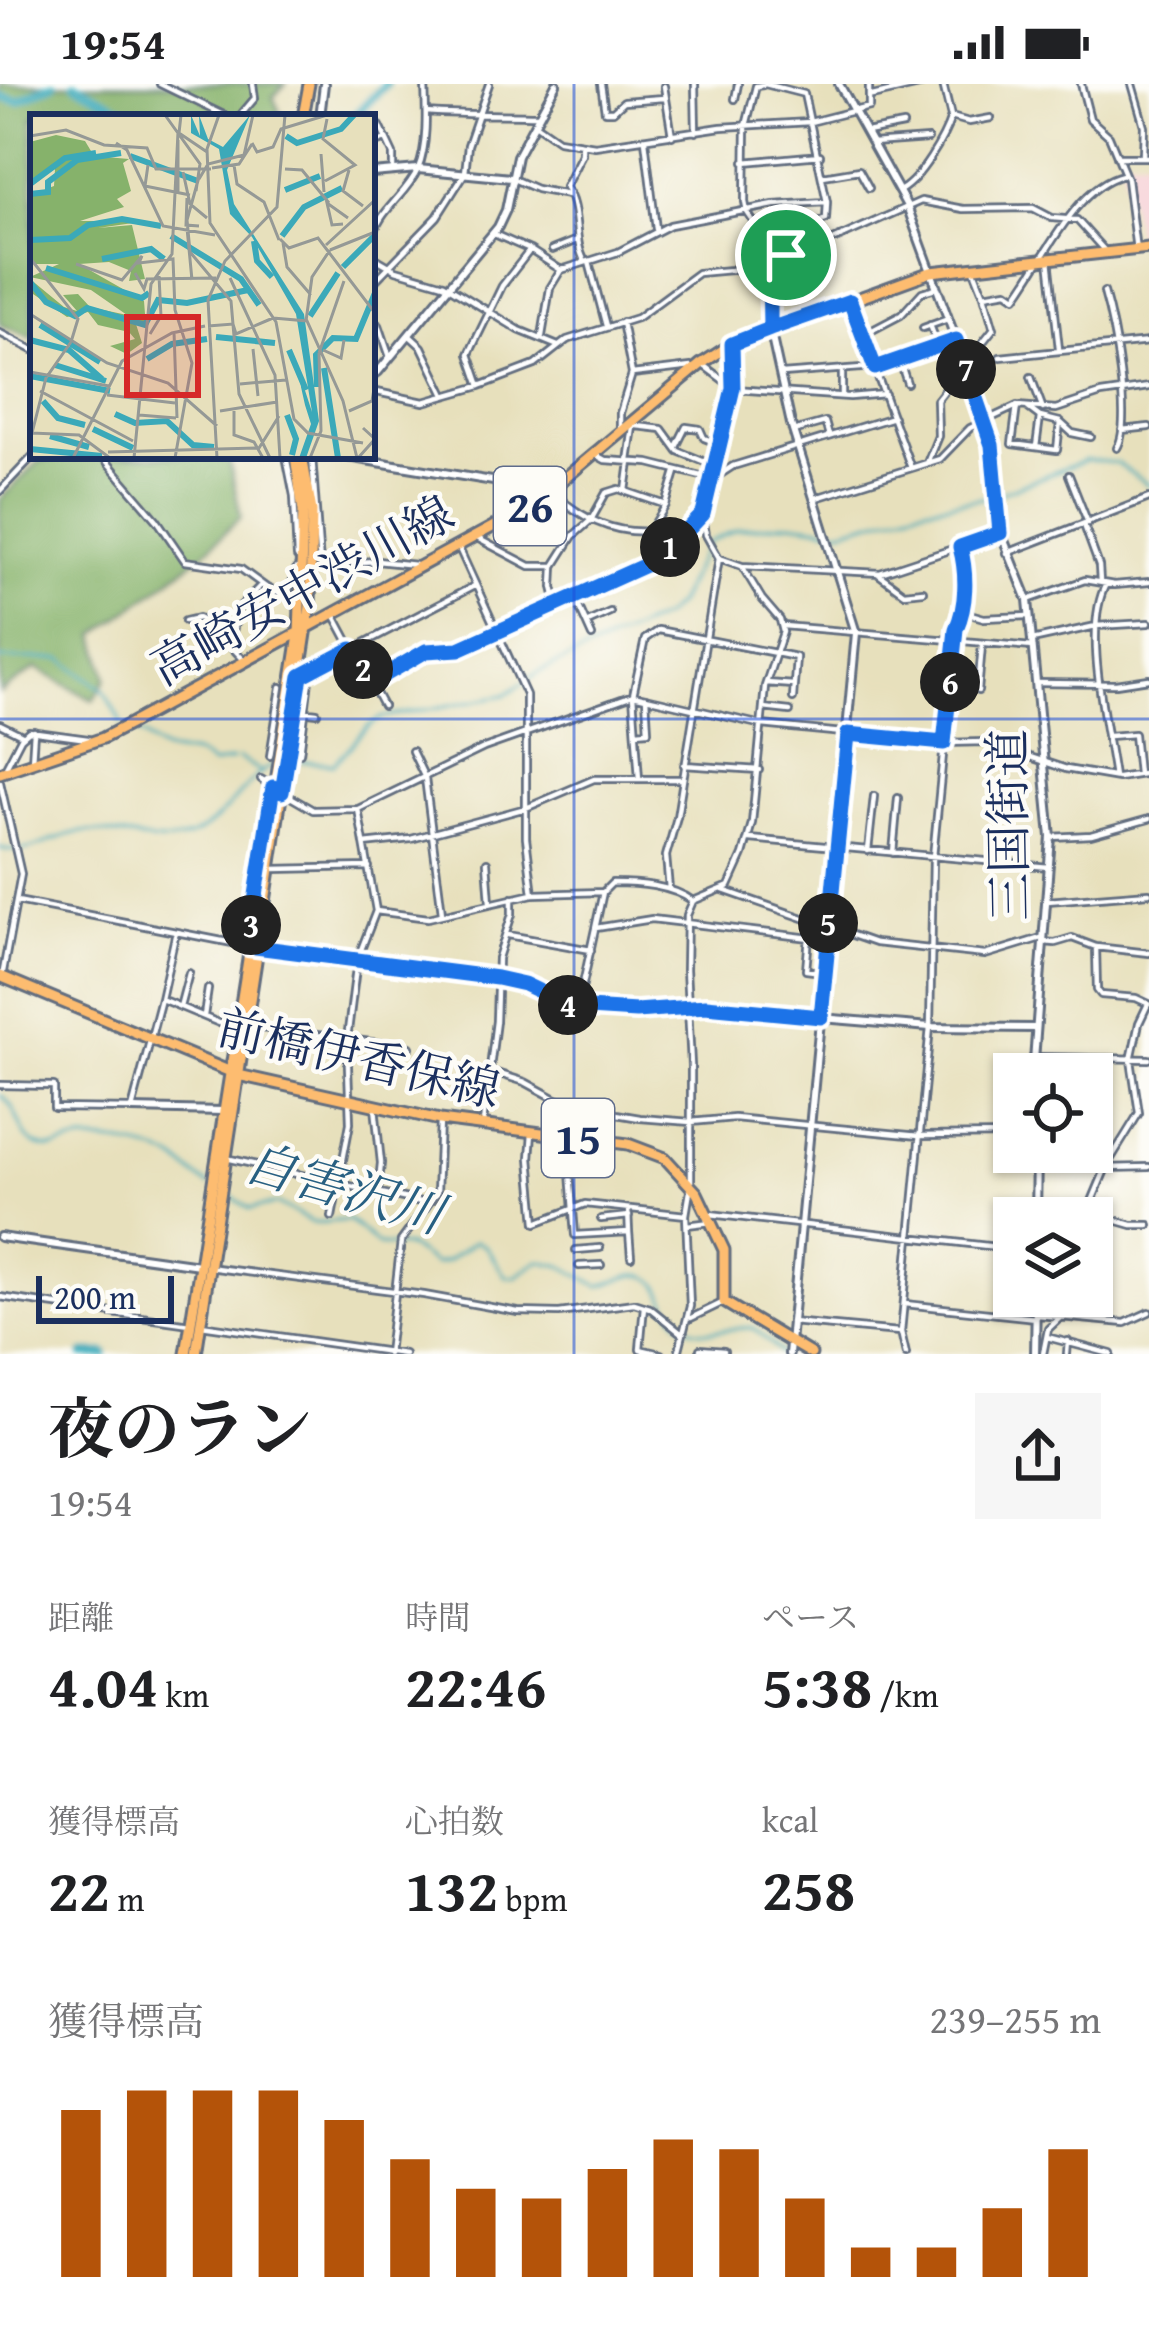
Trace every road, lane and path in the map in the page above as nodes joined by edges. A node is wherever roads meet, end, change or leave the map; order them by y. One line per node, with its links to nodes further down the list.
1 (160, 84): 25 (street)
2 (253, 84): 26 (street)
3 (306, 84): 27 (main road)
4 (324, 84): 28 (street)
5 (425, 84): 24 (street)
6 (489, 84): 30 (street)
7 (556, 84): 29 (street)
8 (602, 84): 21 (street)
9 (695, 84): 38 (street)
10 (739, 84): 22 (street)
11 (766, 84): 18 (street); 33 (street)
12 (839, 84): 23 (street)
13 (868, 84): 20 (street)
14 (924, 84): 20 (street)
15 (943, 84): 31 (street)
16 (1081, 84): 49 (street)
17 (1132, 84): 48 (street)
18 (753, 85): 37 (street)
19 (664, 86): 21 (street)
20 (872, 96): 23 (street)
21 (664, 98): 40 (street)
22 (735, 99)
23 (854, 110): 33 (street); 39 (street)
24 (426, 112): 30 (street); 51 (street)
25 (222, 114)
26 (242, 114)
27 (301, 114)
28 (320, 114)
29 (541, 115): 30 (street); 34 (street)
30 (478, 116): 54 (street)
31 (951, 117): 32 (street); 59 (street)
32 (991, 118)
33 (810, 122): 37 (street); 47 (street)
34 (536, 124): 46 (street); 57 (street)
35 (903, 125): 39 (street)
36 (380, 126): 41 (street)
37 (746, 126): 38 (street); 50 (street)
38 (695, 131): 40 (street)
39 (866, 132): 45 (street)
40 (671, 136): 43 (street)
41 (386, 139): 44 (street); 52 (street)
42 (928, 139): 45 (street)
43 (645, 140): 46 (street); 67 (street)
44 (375, 143)
45 (872, 143): 59 (street)
46 (582, 146): 60 (street)
47 (820, 155): 50 (street); 56 (street)
48 (1146, 156): 49 (street)
49 (1117, 158): 55 (street)
50 (744, 163): 63 (street)
51 (418, 169): 52 (street); 54 (street); 65 (street)
52 (393, 170): 53 (street)
53 (375, 173)
54 (465, 173): 57 (street); 82 (street)
55 (1123, 175): 64 (street); 75 (street)
56 (823, 176): 58 (street); 61 (street)
57 (511, 178): 60 (street); 68 (street)
58 (868, 188)
59 (898, 192): 62 (street)
60 (572, 196): 69 (street)
61 (827, 202): 63 (street); 66 (street)
62 (907, 206): 64 (street); 71 (street); 85 (street)
63 (747, 212): 67 (street); 70 (street)
64 (1069, 219): 76 (street); 79 (street)
65 (375, 225)
66 (798, 229): 70 (street); 71 (street)
67 (656, 231): 81 (street)
68 (494, 235): 73 (street); 88 (street)
69 (578, 240): 74 (street); 81 (street)
70 (766, 241): 80 (street)
71 (808, 248): 77 (street)
72 (1149, 248): 75 (main road, 高崎安中渋川線 / 26)
73 (530, 250): 84 (street); 93 (street)
74 (552, 250)
75 (1136, 250): 76 (main road, 高崎安中渋川線 / 26)
76 (1107, 253): 79 (main road, 高崎安中渋川線 / 26)
77 (797, 256): 80 (street); 90 (street)
78 (375, 258): 82 (street)
79 (1046, 259): 83 (main road, 高崎安中渋川線 / 26); 91 (street); 110 (street)
80 (769, 260): 90 (street); 95 (street)
81 (587, 262): 84 (street); 97 (street)
82 (391, 267): 86 (street); 88 (street)
83 (973, 268): 85 (main road, 高崎安中渋川線 / 26); 91 (street)
84 (562, 270): 102 (street)
85 (931, 272): 87 (street); 92 (main road, 高崎安中渋川線 / 26)
86 (375, 281)
87 (936, 288): 94 (street); 100 (street)
88 (449, 289): 93 (street); 101 (street)
89 (1104, 292): 107 (street)
90 (770, 296): 98 (street)
91 (984, 296): 117 (street)
92 (850, 301): 98 (main road, 高崎安中渋川線 / 26); 100 (street)
93 (491, 312): 102 (street); 124 (street)
94 (948, 319): 103 (street); 106 (street)
95 (622, 322): 97 (street); 120 (street)
96 (375, 323): 112 (street)
97 (606, 328): 108 (street)
98 (770, 329): 105 (main road, 高崎安中渋川線 / 26); 121 (street)
99 (0, 333): 109 (street)
100 (863, 335): 116 (street)
101 (410, 336): 112 (street); 131 (street)
102 (542, 336): 108 (street)
103 (956, 340): 106 (street); 117 (street)
104 (1149, 342): 107 (street)
105 (732, 344): 114 (main road, 高崎安中渋川線 / 26); 127 (street)
106 (938, 345): 113 (street)
107 (1116, 345): 110 (street); 128 (street)
108 (558, 346): 124 (street)
109 (30, 348)
110 (1059, 350): 111 (street)
111 (1000, 357)
112 (391, 358): 118 (street)
113 (899, 359): 116 (street); 123 (street)
114 (699, 365): 115 (street); 126 (main road, 高崎安中渋川線 / 26); 127 (street)
115 (671, 368): 120 (street); 126 (street)
116 (875, 368): 119 (street); 130 (street)
117 (966, 368): 139 (street); 161 (street)
118 (375, 372)
119 (842, 372): 121 (street); 133 (street)
120 (632, 374): 141 (street)
121 (782, 374): 132 (street)
122 (1030, 377): 136 (street)
123 (907, 383)
124 (480, 386): 131 (street)
125 (1149, 387): 128 (street)
126 (673, 388): 141 (main road, 高崎安中渋川線 / 26)
127 (733, 388): 132 (street); 147 (street)
128 (1121, 390): 136 (street); 143 (street)
129 (375, 393): 131 (street)
130 (885, 394): 133 (street); 137 (street)
131 (445, 395)
132 (786, 395): 133 (street); 144 (street)
133 (842, 395)
134 (1016, 406): 135 (street); 139 (street); 150 (street)
135 (1026, 406): 136 (street); 138 (street)
136 (1043, 409)
137 (893, 417): 145 (street); 163 (street)
138 (1040, 417): 140 (street); 150 (street)
139 (983, 422): 161 (street); 177 (street, 三国街道)
140 (1060, 422): 146 (street); 150 (street)
141 (628, 428): 149 (street); 152 (main road, 高崎安中渋川線 / 26); 160 (street)
142 (1149, 428): 143 (street)
143 (1122, 430): 151 (street)
144 (794, 431): 145 (street); 148 (street)
145 (829, 436): 148 (street)
146 (1091, 436)
147 (722, 445): 149 (street); 162 (street)
148 (798, 446): 166 (street); 170 (street)
149 (676, 447): 162 (street)
150 (1036, 447)
151 (1118, 448)
152 (595, 454): 160 (street); 168 (main road, 高崎安中渋川線 / 26)
153 (30, 459): 167 (street)
154 (105, 459): 191 (street)
155 (287, 459): 194 (street)
156 (299, 459): 197 (main road)
157 (300, 459): 209 (main road)
158 (312, 459): 186 (street)
159 (359, 459): 168 (street)
160 (629, 461): 164 (street); 169 (street)
161 (927, 463): 163 (street)
162 (716, 466): 166 (street)
163 (910, 468): 170 (street)
164 (676, 472): 166 (street); 172 (street)
165 (1069, 475): 175 (street)
166 (712, 479): 173 (street)
167 (0, 491)
168 (550, 491): 174 (street); 178 (main road, 高崎安中渋川線 / 26)
169 (626, 491): 172 (street); 174 (street)
170 (815, 499): 187 (street)
171 (1149, 499): 175 (street)
172 (666, 505): 176 (street)
173 (703, 514): 179 (street); 183 (street)
174 (592, 520): 176 (street); 184 (street)
175 (1086, 524): 182 (street); 190 (street)
176 (650, 531): 179 (street)
177 (1000, 533): 181 (street); 182 (street, 三国街道)
178 (475, 537): 180 (main road, 高崎安中渋川線 / 26); 184 (street)
179 (673, 544): 195 (street)
180 (458, 546): 186 (main road, 高崎安中渋川線 / 26); 192 (street)
181 (960, 547): 188 (street); 200 (street)
182 (1007, 553): 196 (street, 三国街道)
183 (717, 555): 185 (street); 212 (street)
184 (554, 566): 198 (street)
185 (742, 566): 187 (street); 206 (street)
186 (419, 568): 201 (main road, 高崎安中渋川線 / 26)
187 (839, 573): 188 (street); 210 (street)
188 (877, 573): 193 (street)
189 (1149, 581): 190 (street)
190 (1103, 583): 196 (street); 207 (street)
191 (261, 584): 194 (street); 215 (street)
192 (477, 585): 208 (street); 217 (street)
193 (923, 591)
194 (286, 596): 197 (street)
195 (575, 598): 198 (street); 204 (street)
196 (1028, 600): 202 (street, 三国街道)
197 (302, 603): 209 (main road)
198 (557, 605): 208 (street)
199 (610, 612): 204 (street)
200 (963, 612): 202 (street); 213 (street)
201 (334, 615): 209 (main road, 高崎安中渋川線 / 26); 217 (street)
202 (1030, 616): 214 (street, 三国街道)
203 (185, 621): 215 (street)
204 (586, 623): 211 (street)
205 (1149, 623): 207 (street)
206 (783, 626): 210 (street); 218 (street)
207 (1096, 626): 214 (street); 225 (street)
208 (497, 631): 222 (street); 241 (street)
209 (303, 633): 219 (main road, 高崎安中渋川線 / 26); 220 (main road); 249 (main road)
210 (856, 633): 213 (street); 243 (street)
211 (592, 636)
212 (705, 638): 218 (street); 229 (street); 234 (street)
213 (954, 642): 216 (street); 247 (street)
214 (1033, 643): 216 (street); 224 (street, 三国街道)
215 (230, 645): 219 (street)
216 (982, 645): 228 (street)
217 (352, 649): 220 (street); 222 (street)
218 (777, 655): 223 (street); 226 (street)
219 (247, 663): 246 (main road, 高崎安中渋川線 / 26)
220 (305, 674): 235 (street); 249 (main road)
221 (1149, 679): 225 (street)
222 (371, 683): 232 (street)
223 (766, 683): 226 (street); 233 (street)
224 (1037, 683): 225 (street); 250 (street, 三国街道)
225 (1102, 684): 245 (street)
226 (794, 685): 231 (street)
227 (281, 687): 249 (street)
228 (978, 691)
229 (632, 695): 230 (street); 241 (street); 242 (street)
230 (646, 698): 234 (street); 242 (street)
231 (793, 698)
232 (383, 706)
233 (763, 708): 236 (street); 239 (street)
234 (692, 709): 239 (street); 252 (street)
235 (304, 711): 237 (street); 249 (street)
236 (790, 711)
237 (317, 713)
238 (0, 724): 244 (street)
239 (762, 725): 243 (street); 253 (street)
240 (34, 731): 244 (street); 246 (street); 251 (street)
241 (525, 731): 258 (street); 265 (street)
242 (636, 732): 260 (street)
243 (848, 734): 247 (street); 272 (street)
244 (23, 736): 256 (street)
245 (1108, 736): 255 (street); 257 (street)
246 (94, 740): 251 (main road, 高崎安中渋川線 / 26)
247 (944, 743): 250 (street); 275 (street)
248 (412, 751): 258 (street)
249 (284, 757): 262 (main road)
250 (1044, 760): 257 (street); 269 (street, 三国街道)
251 (32, 762): 256 (main road, 高崎安中渋川線 / 26)
252 (684, 765): 253 (street); 261 (street)
253 (759, 770): 270 (street)
254 (1149, 773): 255 (street)
255 (1138, 774): 257 (street)
256 (1, 776): 286 (street)
257 (1114, 777)
258 (425, 778): 266 (street); 268 (street)
259 (261, 779): 262 (street)
260 (640, 779): 261 (street); 265 (street)
261 (682, 779): 280 (street)
262 (278, 789): 266 (street); 279 (main road); 300 (main road)
263 (874, 796): 273 (street)
264 (898, 798): 274 (street)
265 (526, 808): 268 (street); 284 (street)
266 (358, 809): 271 (street)
267 (1149, 819): 269 (street)
268 (432, 833): 271 (street); 291 (street)
269 (1052, 837): 278 (street, 三国街道)
270 (748, 839): 272 (street); 281 (street)
271 (364, 844): 277 (street)
272 (835, 848): 273 (street); 293 (street)
273 (868, 851): 274 (street)
274 (892, 853): 275 (street)
275 (933, 857): 278 (street); 303 (street)
276 (487, 862): 289 (street)
277 (369, 867): 279 (street); 290 (street)
278 (1049, 867): 288 (street, 三国街道)
279 (269, 870): 300 (main road)
280 (669, 889): 282 (street); 287 (street)
281 (723, 890): 287 (street); 293 (street)
282 (603, 892): 284 (street); 294 (street)
283 (1149, 892): 288 (street)
284 (533, 894): 285 (street)
285 (512, 898): 289 (street); 296 (street)
286 (17, 901): 295 (street); 308 (street)
287 (693, 901): 292 (street)
288 (1046, 901): 299 (street, 三国街道)
289 (490, 902): 291 (street)
290 (376, 911): 291 (street); 305 (street)
291 (442, 913)
292 (686, 922): 294 (street); 297 (street); 313 (street)
293 (828, 927): 298 (street); 303 (street)
294 (596, 928): 302 (street)
295 (176, 933): 300 (street); 311 (street)
296 (507, 935): 302 (street); 309 (street)
297 (809, 938): 298 (street); 306 (street)
298 (826, 940): 306 (street)
299 (1043, 940): 301 (street); 303 (street); 320 (street, 三国街道)
300 (253, 946): 305 (street); 318 (main road)
301 (1096, 947): 304 (street); 312 (street)
302 (591, 950): 315 (street)
303 (932, 951): 319 (street)
304 (1149, 953)
305 (357, 960): 309 (street); 321 (street)
306 (824, 972): 317 (street)
307 (189, 973): 314 (street)
308 (1, 976): 322 (main road, 前橋伊香保線 / 15)
309 (497, 978): 315 (street); 328 (street)
310 (208, 988): 316 (street)
311 (161, 999): 314 (street); 322 (street)
312 (1148, 1004): 327 (street)
313 (689, 1006): 315 (street); 317 (street); 336 (street)
314 (181, 1007): 316 (street)
315 (578, 1007)
316 (204, 1016): 318 (street)
317 (821, 1017): 319 (street); 337 (street)
318 (241, 1025): 321 (street); 329 (main road)
319 (930, 1027): 320 (street); 341 (street)
320 (1036, 1028): 324 (street, 三国街道)
321 (347, 1039): 323 (street); 331 (street)
322 (153, 1042): 329 (main road, 前橋伊香保線 / 15); 333 (street)
323 (410, 1047)
324 (1033, 1053)
325 (1113, 1059): 327 (street)
326 (1149, 1059): 327 (street)
327 (1131, 1060): 343 (street)
328 (488, 1070): 336 (street); 338 (street)
329 (234, 1074): 331 (main road, 前橋伊香保線 / 15); 334 (main road); 344 (main road)
330 (0, 1085): 333 (street)
331 (349, 1102): 332 (main road, 前橋伊香保線 / 15); 347 (street)
332 (375, 1107): 335 (main road, 前橋伊香保線 / 15); 350 (street)
333 (132, 1109): 334 (street)
334 (223, 1111): 349 (main road)
335 (440, 1120): 338 (main road, 前橋伊香保線 / 15); 351 (street)
336 (691, 1122): 337 (street); 348 (street)
337 (810, 1126): 341 (street); 359 (street)
338 (482, 1127): 339 (main road, 前橋伊香保線 / 15)
339 (532, 1133): 342 (main road, 前橋伊香保線 / 15); 352 (street)
340 (993, 1135): 341 (street)
341 (919, 1136): 363 (street)
342 (568, 1137): 348 (main road, 前橋伊香保線 / 15); 352 (street)
343 (1113, 1156)
344 (226, 1158): 347 (street); 349 (main road)
345 (1113, 1167): 346 (street)
346 (1149, 1168)
347 (337, 1184): 350 (street); 355 (street)
348 (691, 1185): 354 (street); 356 (main road, 前橋伊香保線 / 15)
349 (216, 1189): 370 (main road)
350 (378, 1193): 351 (street)
351 (427, 1204): 372 (street)
352 (572, 1210): 353 (street); 362 (street)
353 (628, 1213): 354 (street); 357 (street); 362 (street)
354 (686, 1215): 360 (street)
355 (332, 1217)
356 (710, 1218): 359 (street); 360 (street); 374 (main road, 前橋伊香保線 / 15)
357 (601, 1219)
358 (1113, 1221): 361 (street)
359 (801, 1224): 363 (street); 383 (street)
360 (687, 1225): 382 (street)
361 (1149, 1225)
362 (629, 1232): 368 (street)
363 (910, 1234): 365 (street); 375 (street)
364 (0, 1237): 370 (street)
365 (993, 1247)
366 (600, 1248): 367 (street)
367 (577, 1250)
368 (631, 1257)
369 (601, 1265): 371 (street)
370 (204, 1266): 372 (street); 384 (main road)
371 (579, 1266)
372 (395, 1291): 376 (street); 392 (street)
373 (0, 1297): 384 (street)
374 (724, 1302): 382 (street); 388 (main road)
375 (904, 1304): 378 (street); 386 (street)
376 (644, 1306): 385 (street); 391 (street)
377 (1149, 1312): 381 (street)
378 (993, 1313)
379 (1036, 1317): 402 (street)
380 (1061, 1317): 387 (street)
381 (1078, 1317)
382 (688, 1321): 385 (street)
383 (791, 1322): 386 (street); 388 (street)
384 (196, 1324): 392 (street); 393 (main road); 394 (main road)
385 (681, 1332): 397 (street)
386 (901, 1332): 401 (street)
387 (1047, 1336): 389 (street); 402 (street)
388 (790, 1340): 399 (street); 400 (main road)
389 (1068, 1341): 403 (street); 404 (street)
390 (724, 1351): 398 (street)
391 (644, 1352): 396 (street)
392 (388, 1353): 395 (street)
393 (186, 1354)
394 (196, 1354)
395 (404, 1354)
396 (661, 1354)
397 (678, 1354)
398 (700, 1354)
399 (789, 1354)
400 (811, 1354)
401 (906, 1354)
402 (1039, 1354)
403 (1067, 1354)
404 (1111, 1354)

